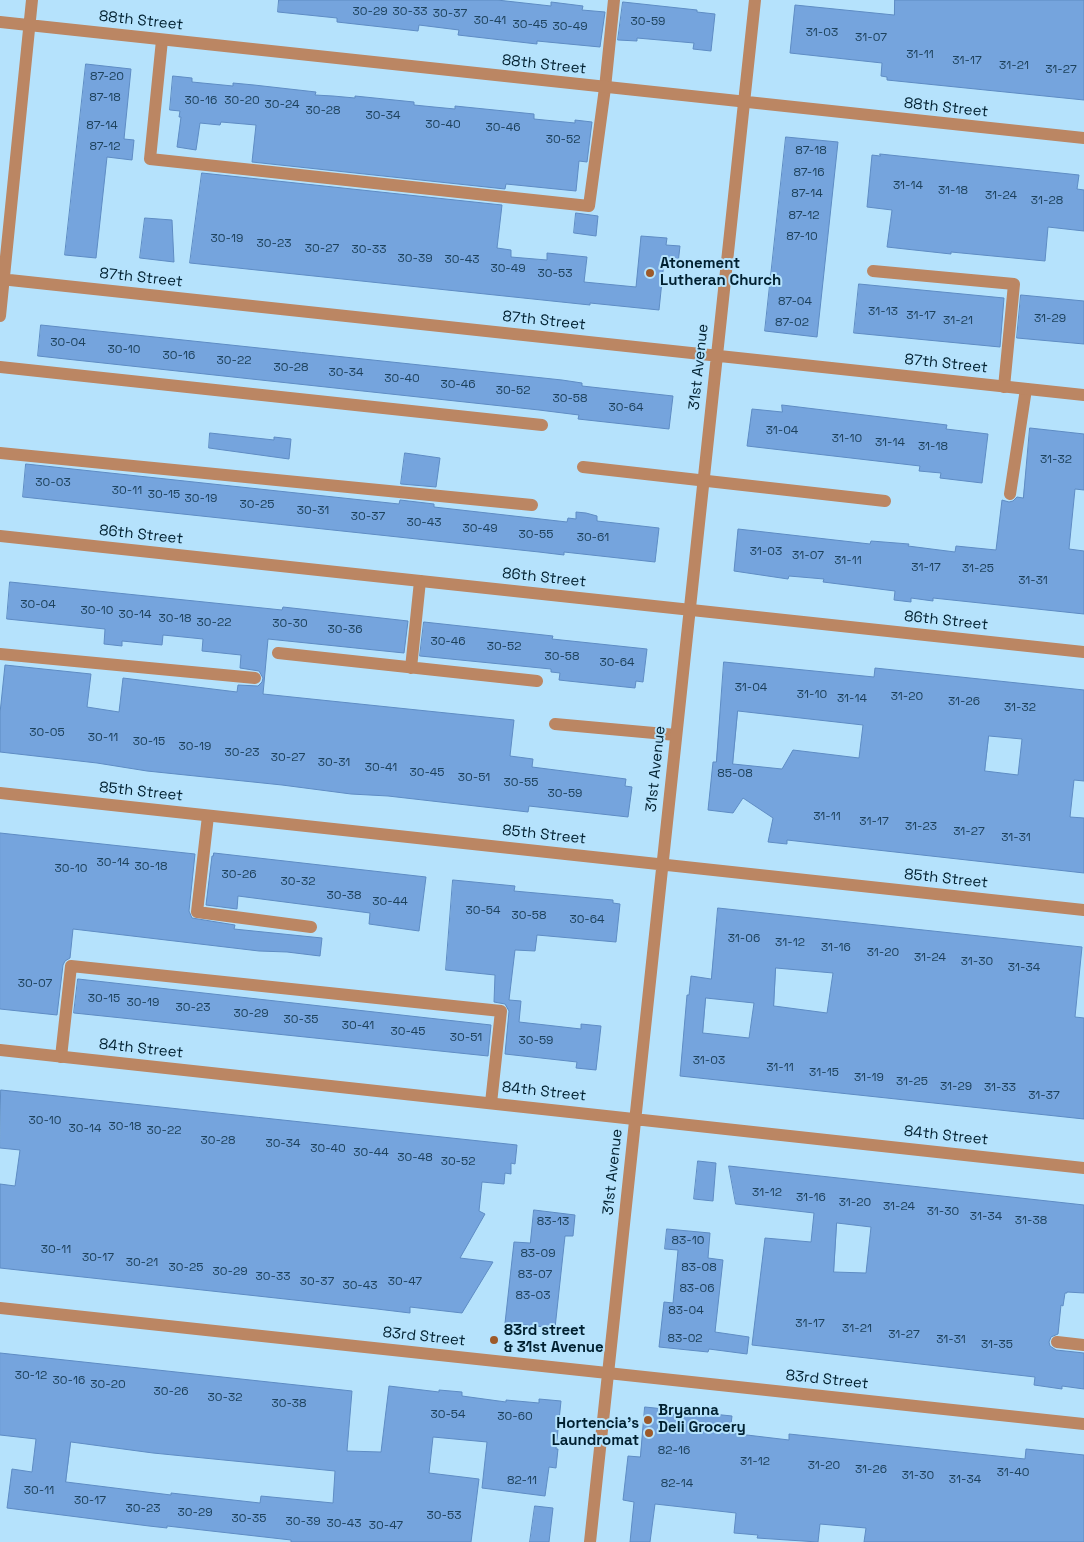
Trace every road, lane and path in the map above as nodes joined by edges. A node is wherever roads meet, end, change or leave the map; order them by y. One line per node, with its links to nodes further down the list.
1 (32, 0): 5 (street)
2 (614, 0): 7 (street)
3 (755, 0): 8 (street, 31st Avenue)
4 (0, 22): 5 (street, 88th Street)
5 (30, 25): 6 (street, 88th Street); 11 (street)
6 (162, 40): 7 (street, 88th Street); 7 (street)
7 (605, 88): 8 (street, 88th Street)
8 (744, 103): 9 (street, 88th Street); 13 (street, 31st Avenue)
9 (1084, 138)
10 (873, 270): 15 (street)
11 (2, 280): 12 (street); 13 (street, 87th Street)
12 (0, 316)
13 (717, 356): 15 (street, 87th Street); 21 (street, 31st Avenue)
14 (0, 367): 18 (street)
15 (1004, 387): 16 (street, 87th Street)
16 (1026, 389): 17 (street, 87th Street); 22 (street)
17 (1084, 395)
18 (542, 424)
19 (0, 452): 24 (street)
20 (584, 467): 21 (street)
21 (703, 482): 23 (street); 27 (street, 31st Avenue)
22 (1010, 494)
23 (885, 501)
24 (532, 505)
25 (0, 536): 26 (street, 86th Street)
26 (420, 581): 27 (street, 86th Street); 31 (street)
27 (690, 610): 28 (street, 86th Street); 35 (street, 31st Avenue)
28 (1084, 652)
29 (0, 654): 32 (street)
30 (278, 654): 31 (street)
31 (411, 668): 33 (street)
32 (255, 678)
33 (537, 681)
34 (554, 724): 35 (street)
35 (676, 735): 38 (street, 31st Avenue)
36 (0, 793): 37 (street, 85th Street)
37 (208, 816): 38 (street, 85th Street); 40 (street)
38 (662, 864): 39 (street, 85th Street); 44 (street, 31st Avenue)
39 (1084, 910)
40 (311, 927)
41 (0, 1050): 42 (street, 84th Street)
42 (61, 1057): 43 (street, 84th Street); 43 (street)
43 (491, 1103): 44 (street, 84th Street)
44 (636, 1118): 45 (street, 84th Street); 49 (street, 31st Avenue)
45 (1084, 1168)
46 (0, 1308): 49 (street, 83rd Street)
47 (1057, 1342): 48 (street)
48 (1084, 1345)
49 (608, 1373): 50 (street, 83rd Street); 51 (street, 31st Avenue)
50 (1084, 1424)
51 (590, 1542)

